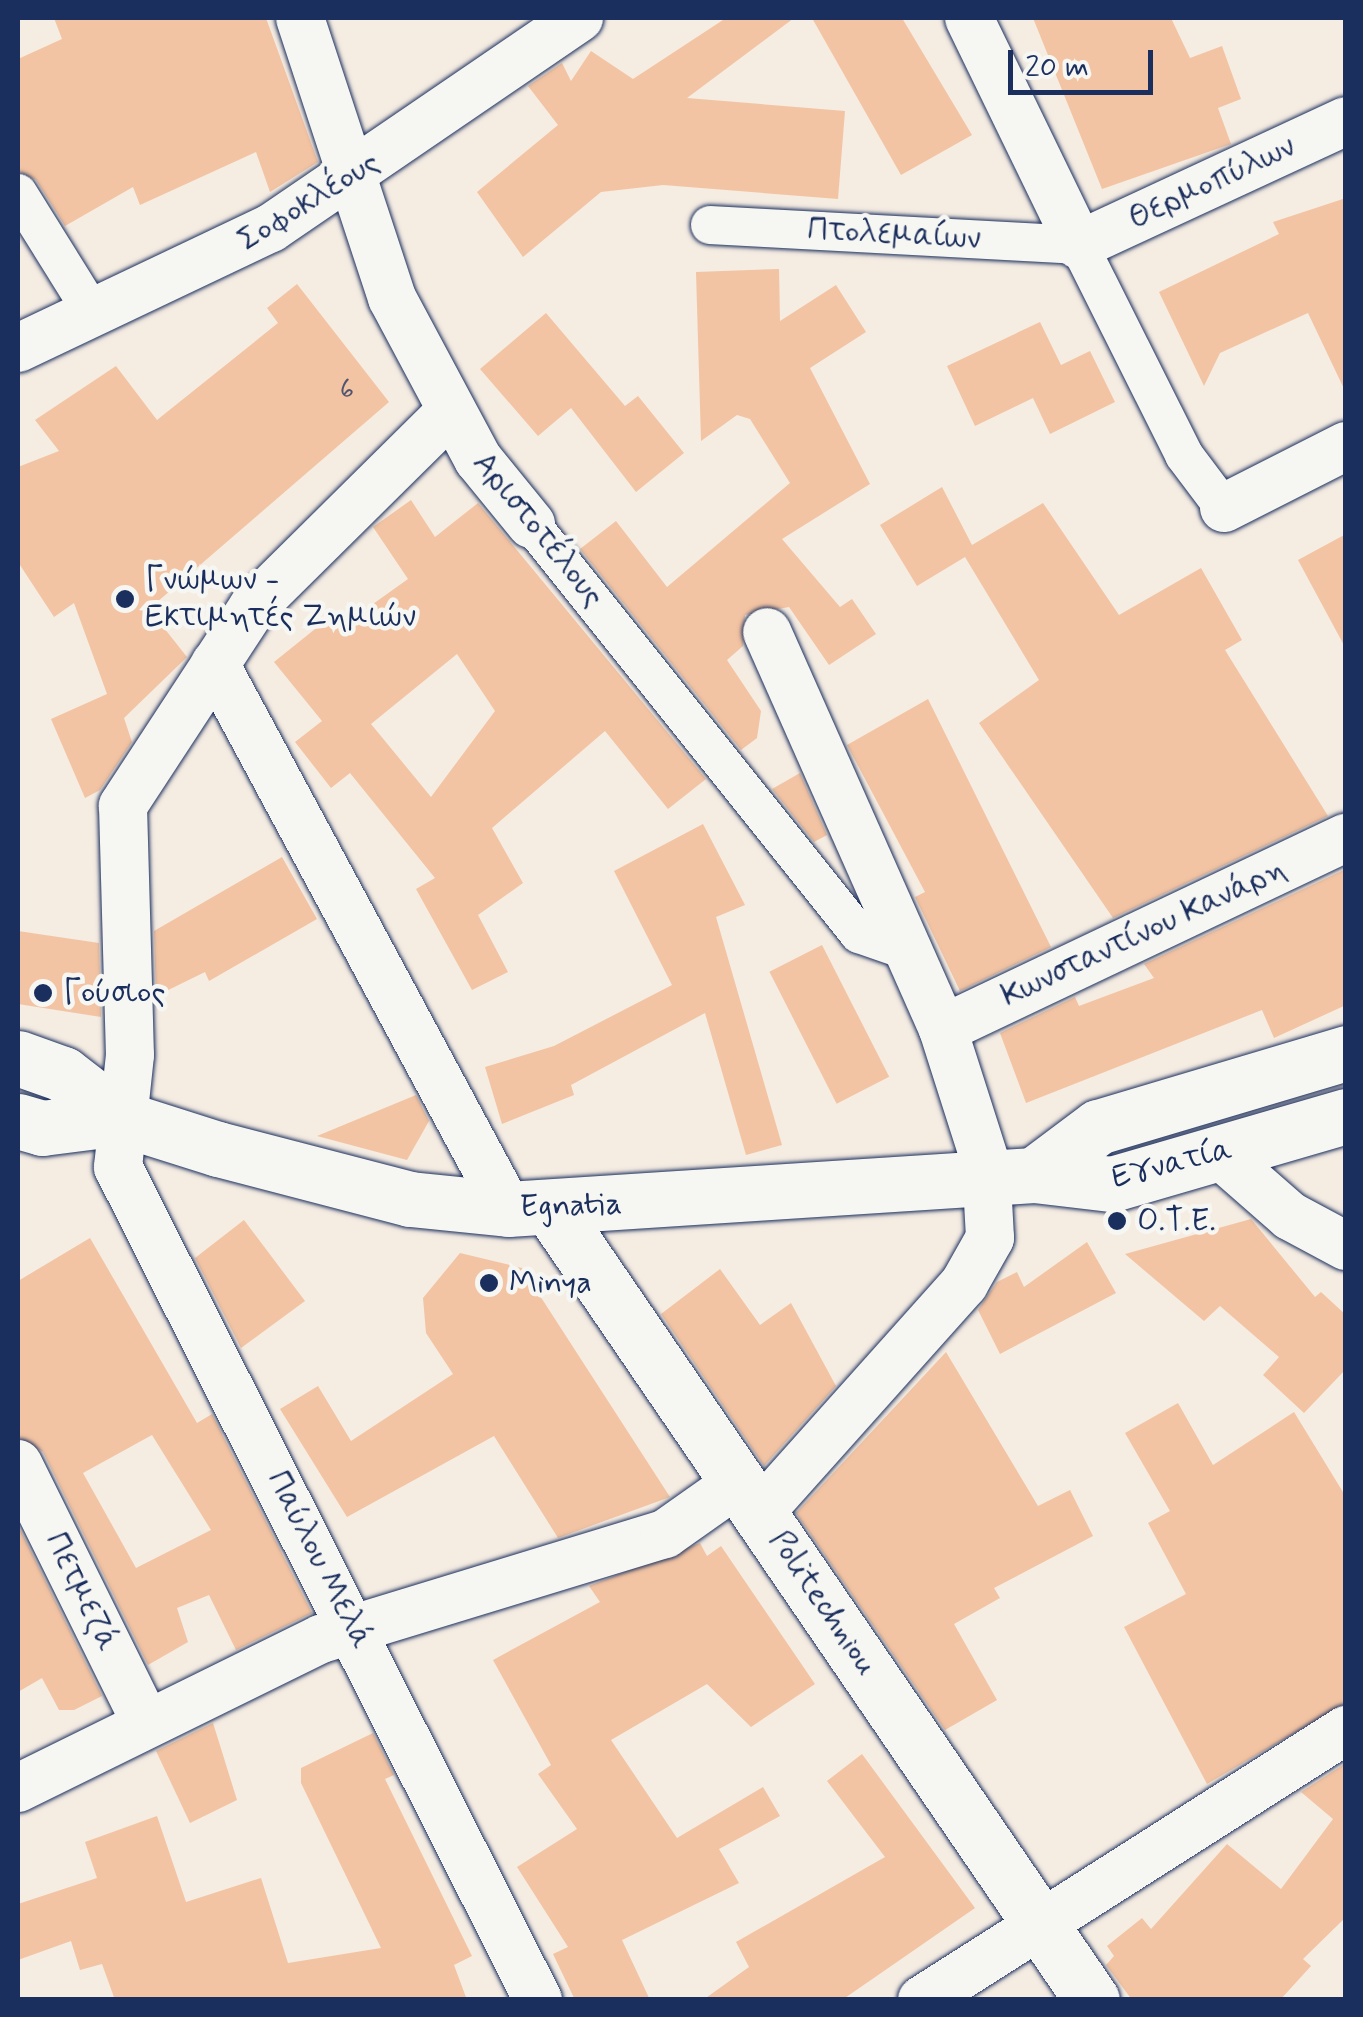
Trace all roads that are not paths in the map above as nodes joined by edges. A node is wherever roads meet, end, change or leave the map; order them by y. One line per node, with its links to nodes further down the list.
1 (300, 18): 5 (street, Αριστοτέλους)
2 (579, 18): 5 (street, Σοφοκλέους)
3 (970, 18): 8 (street)
4 (1346, 121): 8 (street, Θερμοπύλων)
5 (348, 180): 9 (street, Σοφοκλέους); 11 (street, Αριστοτέλους)
6 (18, 193): 9 (street)
7 (710, 225): 8 (street, Πτολεμαίων)
8 (1079, 245): 13 (street)
9 (94, 315): 10 (street, Σοφοκλέους)
10 (18, 348)
11 (450, 412): 14 (street, Αριστοτέλους); 16 (street, Παύλου Μελά)
12 (1346, 446): 13 (street)
13 (1224, 508)
14 (531, 524): 18 (street, Αριστοτέλους)
15 (768, 632): 18 (street)
16 (215, 664): 23 (street, Παύλου Μελά); 27 (street)
17 (1346, 838): 19 (street, Κωνσταντίνου Κανάρη)
18 (911, 952): 19 (street)
19 (943, 1029): 26 (street)
20 (1346, 1053): 26 (street, Εγνατία)
21 (18, 1058): 23 (street, Egnatia)
22 (1346, 1116): 25 (street, Εγνατία)
23 (120, 1118): 24 (street, Egnatia); 27 (street, Egnatia); 31 (street, Παύλου Μελά)
24 (18, 1121)
25 (1218, 1153): 26 (street, Εγνατία); 28 (street)
26 (1011, 1176): 27 (street, Egnatia); 30 (street)
27 (529, 1209): 30 (street, Politechniou)
28 (1346, 1246)
29 (18, 1464): 32 (street, Πετμεζά)
30 (750, 1496): 31 (street); 35 (street, Politechniou)
31 (354, 1627): 32 (street); 36 (street, Παύλου Μελά)
32 (145, 1721): 34 (street)
33 (1346, 1730): 35 (street)
34 (18, 1788)
35 (1040, 1924): 37 (street); 38 (street, Politechniou)
36 (538, 2000)
37 (922, 2000)
38 (1092, 2000)

